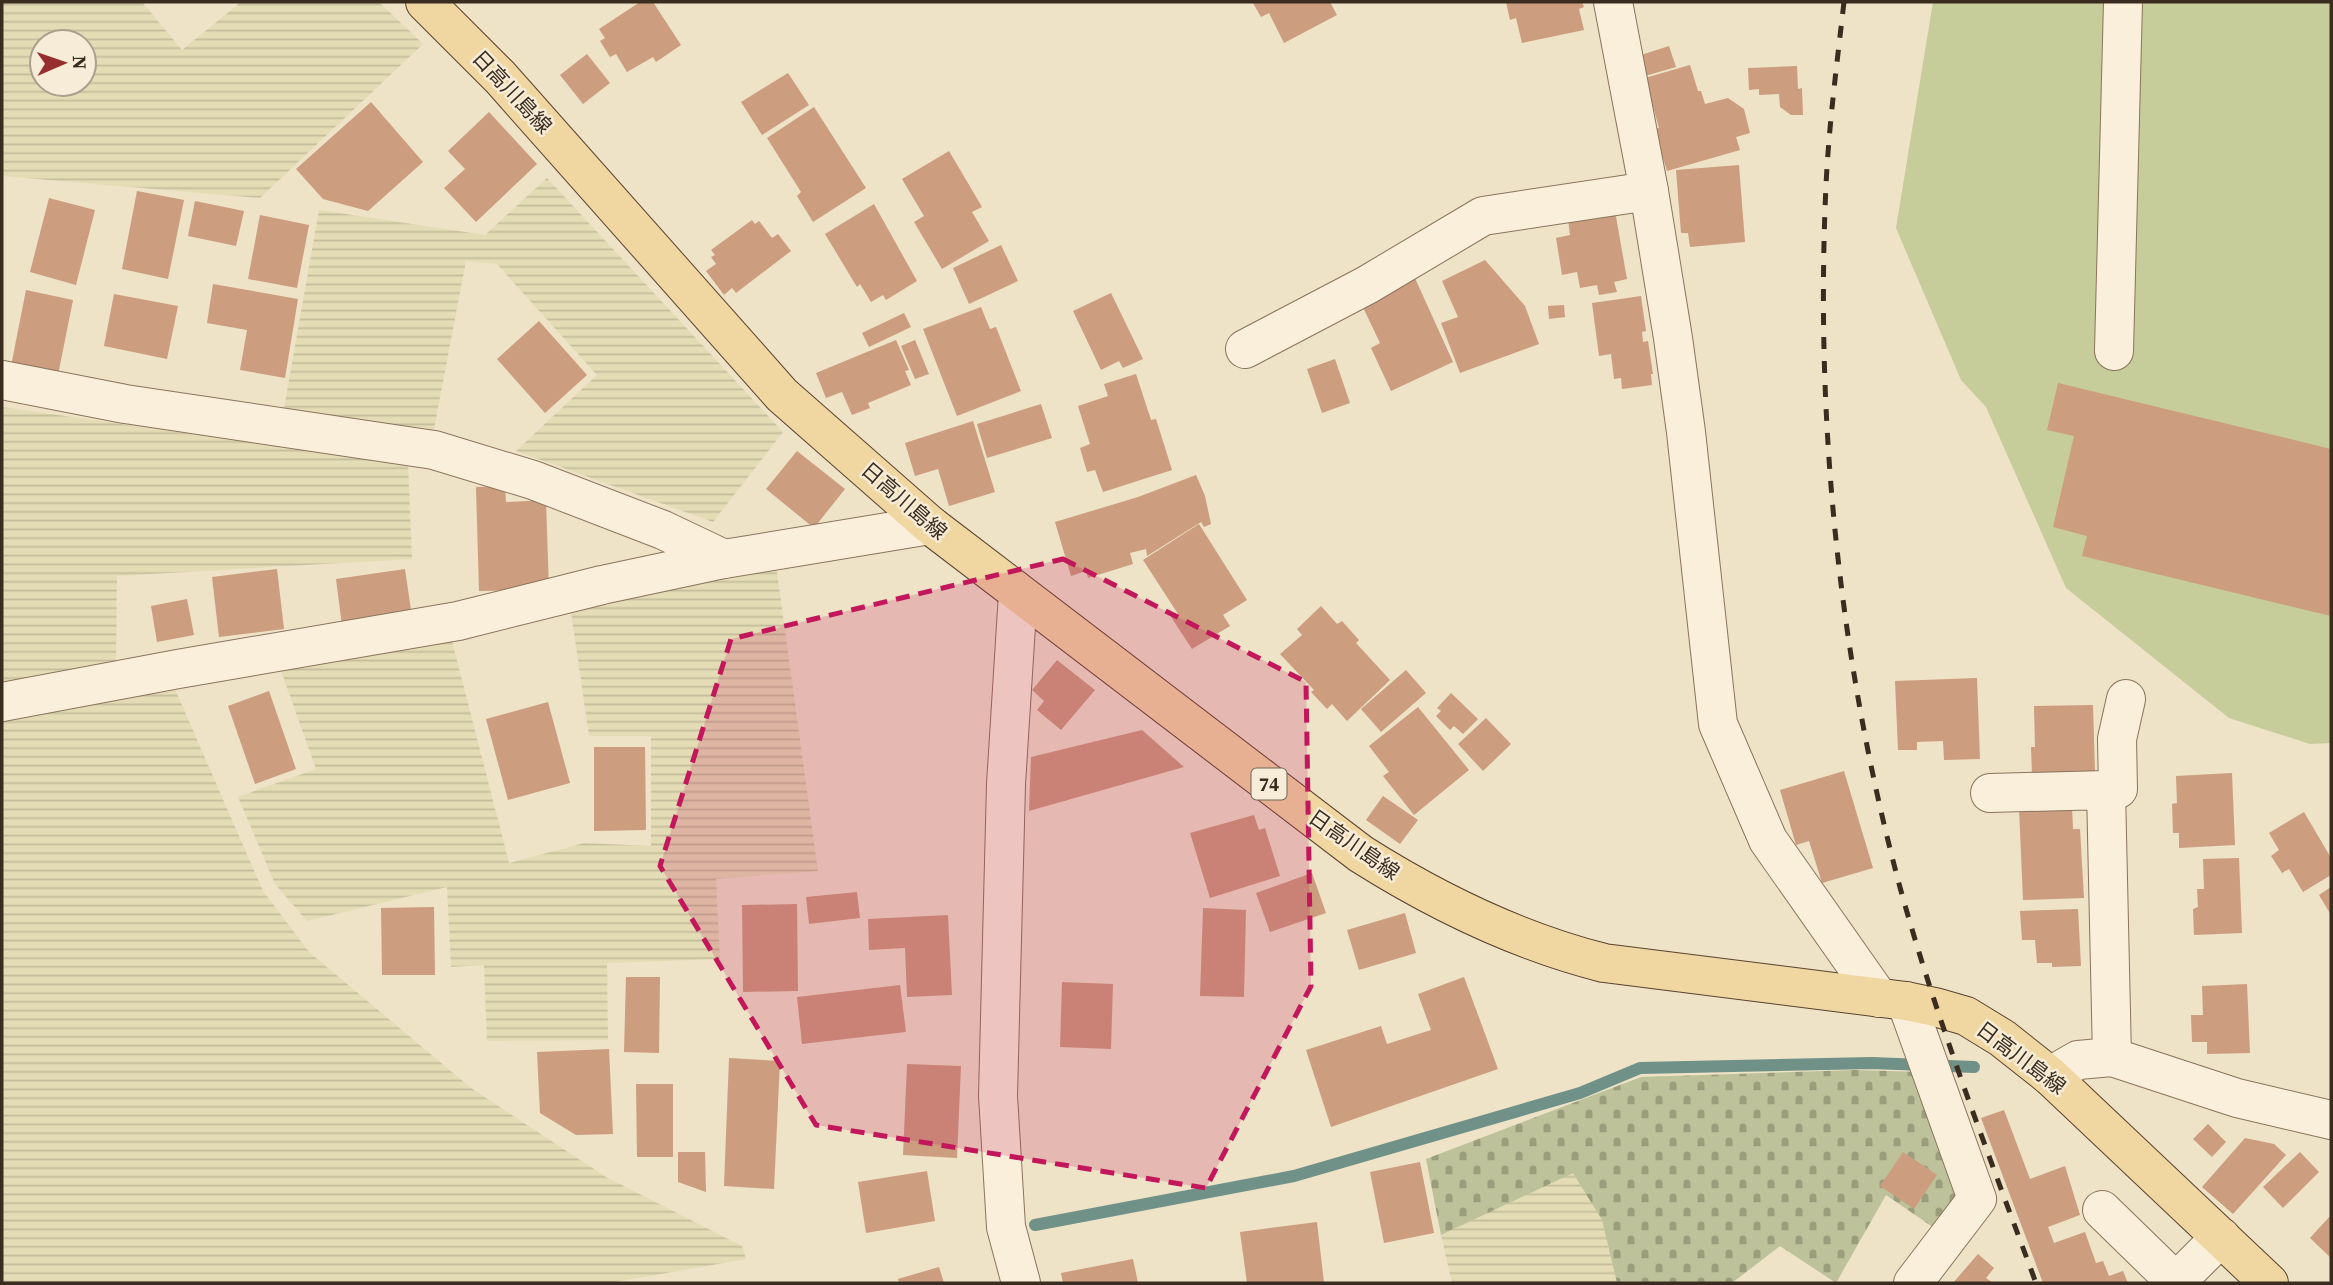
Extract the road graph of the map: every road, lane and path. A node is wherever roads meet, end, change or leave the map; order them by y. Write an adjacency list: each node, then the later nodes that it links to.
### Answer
1 (425, 2): 8 (main road, 日高川島線 / 74)
2 (1613, 2): 4 (street)
3 (2123, 2): 6 (street)
4 (1650, 191): 5 (street); 15 (street)
5 (1245, 349)
6 (2114, 351)
7 (2, 380): 9 (street)
8 (930, 525): 9 (street); 10 (main road, 日高川島線 / 74)
9 (724, 559): 12 (street)
10 (1018, 594): 15 (main road, 日高川島線 / 74); 21 (street)
11 (2126, 699): 13 (street)
12 (2, 702)
13 (2106, 790): 14 (street); 16 (street)
14 (1990, 793)
15 (1893, 999): 17 (main road, 日高川島線 / 74); 22 (street)
16 (2112, 1057): 17 (street); 18 (street)
17 (2050, 1076): 20 (main road, 日高川島線 / 74)
18 (2331, 1120)
19 (2102, 1210): 20 (street)
20 (2221, 1237): 23 (main road, 日高川島線 / 74)
21 (1021, 1283)
22 (1913, 1283)
23 (2269, 1283)

